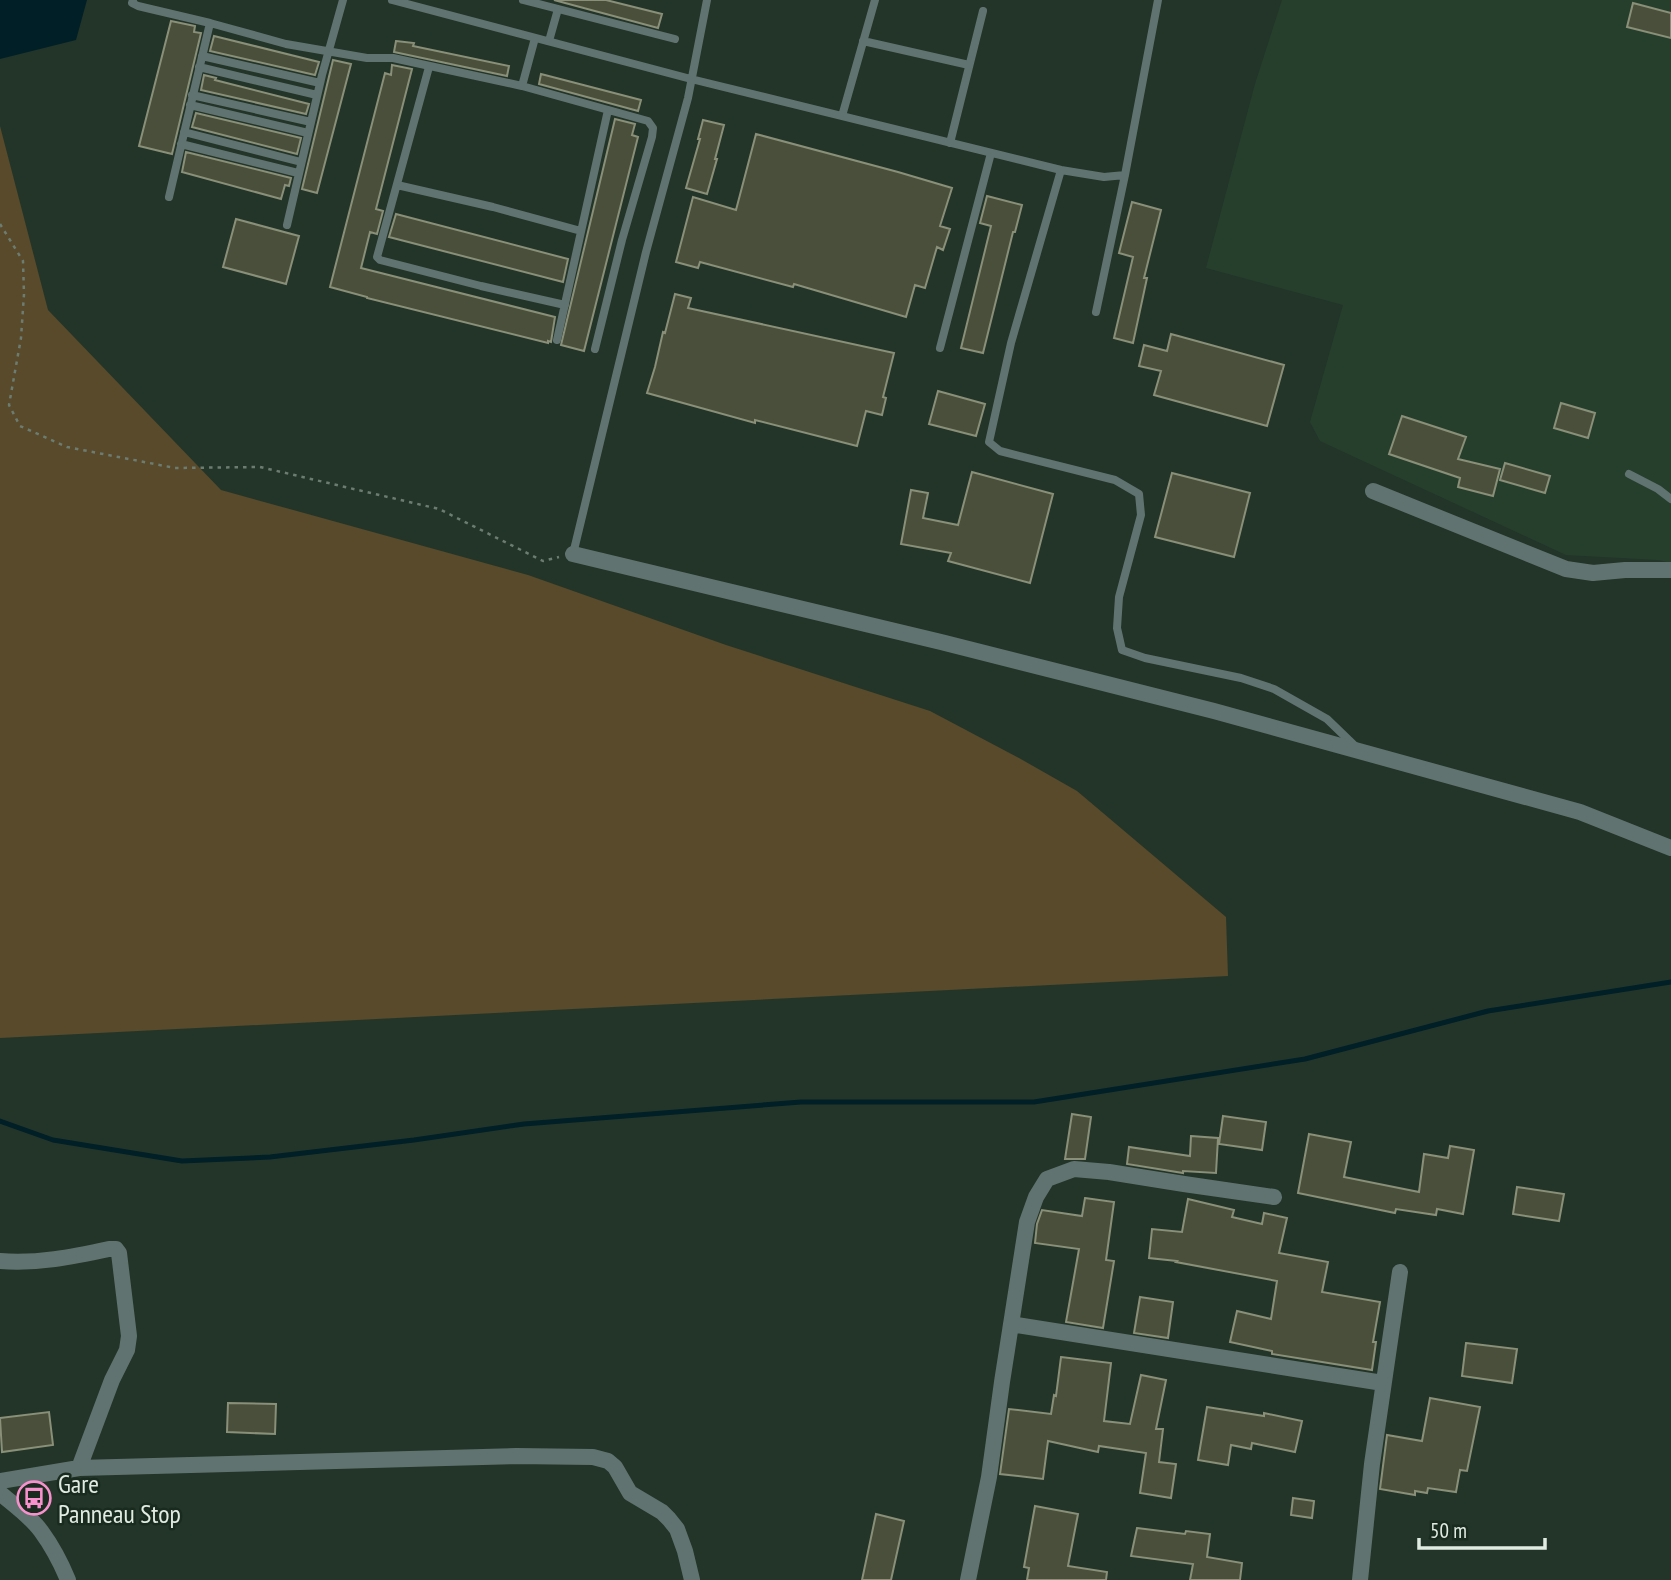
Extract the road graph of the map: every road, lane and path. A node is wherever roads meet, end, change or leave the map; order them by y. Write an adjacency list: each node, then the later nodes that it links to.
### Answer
1 (133, 0): 10 (lane)
2 (343, 0): 15 (lane)
3 (392, 0): 11 (lane)
4 (523, 0): 8 (lane)
5 (875, 0): 14 (lane)
6 (1158, 0): 37 (lane)
7 (704, 1): 20 (lane)
8 (558, 9): 12 (lane); 13 (lane)
9 (983, 11): 17 (lane)
10 (210, 23): 15 (lane); 16 (lane)
11 (534, 38): 13 (lane); 22 (lane)
12 (674, 39)
13 (549, 41): 20 (lane)
14 (863, 41): 17 (lane); 27 (lane)
15 (329, 52): 19 (lane); 21 (lane)
16 (202, 56): 18 (lane); 21 (lane)
17 (969, 65): 31 (lane)
18 (199, 66): 23 (lane); 24 (lane)
19 (429, 67): 22 (lane); 38 (lane)
20 (691, 79): 27 (lane); 51 (lane)
21 (320, 83): 24 (lane)
22 (522, 86): 26 (lane)
23 (192, 95): 25 (lane); 28 (lane)
24 (317, 95): 28 (lane)
25 (190, 106): 29 (lane); 30 (lane)
26 (608, 110): 42 (lane); 47 (lane)
27 (842, 116): 31 (lane)
28 (311, 122): 30 (lane)
29 (184, 132): 32 (lane); 34 (lane)
30 (308, 133): 34 (lane)
31 (950, 143): 33 (lane)
32 (181, 144): 36 (lane); 39 (lane)
33 (991, 153): 35 (lane); 46 (lane)
34 (301, 162): 36 (lane)
35 (1061, 170): 37 (lane); 53 (lane)
36 (298, 173): 41 (lane)
37 (1125, 175): 44 (lane)
38 (397, 185): 42 (lane); 43 (lane)
39 (169, 197)
40 (0, 224): 51 (path)
41 (287, 225)
42 (581, 231): 43 (lane)
43 (565, 305): 45 (lane)
44 (1096, 312)
45 (557, 340)
46 (940, 348)
47 (595, 349)
48 (1629, 474): 50 (lane)
49 (1373, 491): 52 (street)
50 (1671, 499)
51 (573, 554): 53 (street)
52 (1671, 570)
53 (1361, 751): 54 (street)
54 (1671, 848)
55 (1274, 1197): 58 (street)
56 (0, 1261): 60 (street)
57 (1400, 1272): 59 (street)
58 (1011, 1324): 59 (street); 65 (street)
59 (1383, 1382): 66 (street)
60 (79, 1468): 61 (street); 64 (street)
61 (0, 1481)
62 (0, 1493): 63 (street)
63 (68, 1580)
64 (692, 1580)
65 (968, 1580)
66 (1360, 1580)

